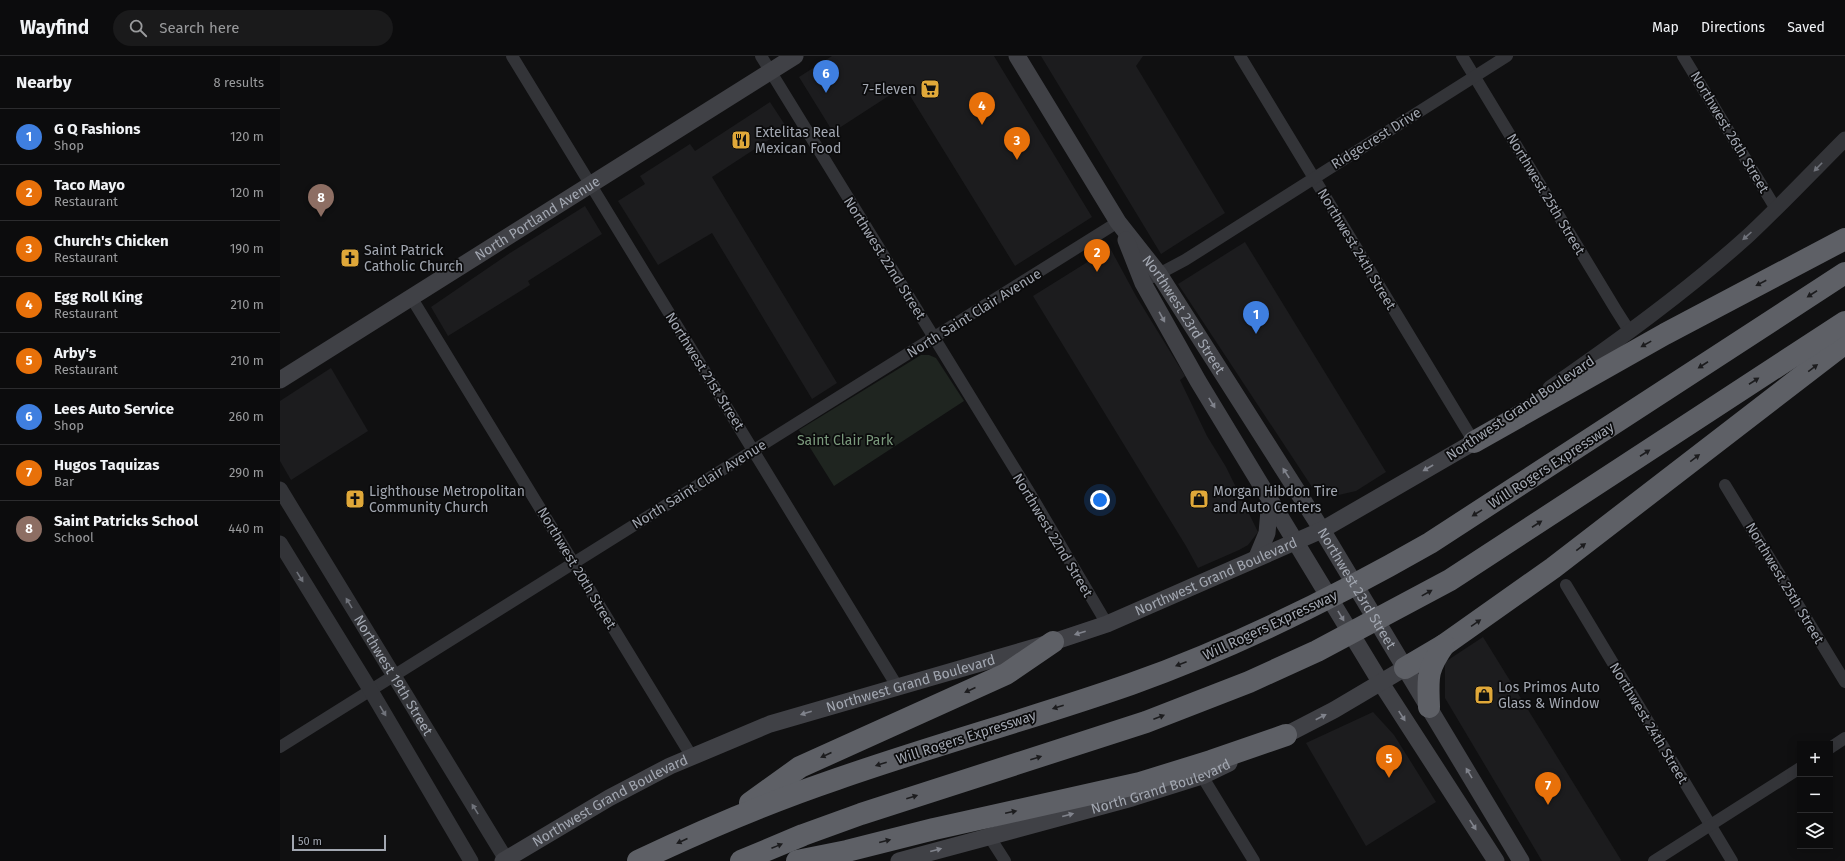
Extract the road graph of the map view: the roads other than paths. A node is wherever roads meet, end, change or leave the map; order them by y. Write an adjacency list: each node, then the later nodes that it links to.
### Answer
1 (512, 56): 13 (street, Northwest 21st Street)
2 (761, 56): 9 (street, Northwest 22nd Street)
3 (795, 56): 9 (main road, North Portland Avenue)
4 (1017, 56): 15 (main road, Northwest 23rd Street)
5 (1240, 56): 12 (street, Northwest 24th Street)
6 (1462, 56): 10 (street, Northwest 25th Street)
7 (1507, 56): 10 (street, Ridgecrest Drive)
8 (1683, 56): 14 (street, Northwest 26th Street)
9 (771, 71): 13 (main road, North Portland Avenue); 23 (street, Northwest 22nd Street)
10 (1474, 76): 12 (street, Ridgecrest Drive); 22 (street, Northwest 25th Street)
11 (1845, 139): 14 (street, Northwest Grand Boulevard, one-way to 14)
12 (1314, 177): 18 (street, Ridgecrest Drive); 26 (street, Northwest 24th Street)
13 (590, 184): 20 (main road, North Portland Avenue); 27 (street, Northwest 21st Street)
14 (1776, 209): 22 (street, Northwest Grand Boulevard, one-way to 22)
15 (1118, 222): 18 (main road, Northwest 23rd Street); 19 (main road, Northwest 23rd Street); 23 (street, North Saint Clair Avenue)
16 (1845, 239): 26 (highway, one-way to 26)
17 (1845, 273): 54 (highway, Will Rogers Expressway, one-way to 54)
18 (1159, 274): 19 (street, Ridgecrest Drive); 31 (main road, Northwest 23rd Street, one-way to 18)
19 (1143, 283): 30 (main road, Northwest 23rd Street, one-way to 30)
20 (411, 297): 25 (main road, North Portland Avenue); 35 (street, Northwest 20th Street)
21 (1845, 322): 60 (highway, one-way to 21)
22 (1630, 332): 26 (street, Northwest Grand Boulevard)
23 (934, 338): 27 (street, North Saint Clair Avenue); 37 (street, Northwest 22nd Street)
24 (1845, 343): 39 (highway, one-way to 24)
25 (280, 380)
26 (1474, 442): 31 (main road, Northwest Grand Boulevard, one-way to 31)
27 (754, 450): 35 (street, North Saint Clair Avenue); 44 (street, Northwest 21st Street)
28 (1725, 485): 43 (street, Northwest 25th Street)
29 (280, 489): 41 (street, Northwest 19th Street, one-way to 29)
30 (1270, 499): 32 (main road, Northwest 23rd Street); 34 (main road)
31 (1322, 530): 32 (main road, Northwest Grand Boulevard); 40 (main road, Northwest 23rd Street)
32 (1296, 542): 34 (main road, Northwest Grand Boulevard); 42 (main road, Northwest 23rd Street, one-way to 42)
33 (280, 543): 45 (street, Northwest 19th Street, one-way to 45)
34 (1257, 557): 37 (main road, Northwest Grand Boulevard)
35 (574, 562): 41 (street, North Saint Clair Avenue); 51 (street, Northwest 20th Street)
36 (1566, 585): 55 (street, Northwest 24th Street)
37 (1107, 624): 38 (main road, Northwest Grand Boulevard, one-way to 38)
38 (1053, 642): 44 (main road, Northwest Grand Boulevard); 54 (highway, one-way to 54)
39 (1444, 645): 40 (highway); 46 (highway)
40 (1401, 662): 42 (main road, North Grand Boulevard); 46 (main road, Northwest 23rd Street)
41 (394, 676): 45 (street, North Saint Clair Avenue); 57 (street, Northwest 19th Street, one-way to 41)
42 (1377, 676): 47 (main road, North Grand Boulevard, one-way to 42); 65 (main road, Northwest 23rd Street, one-way to 65)
43 (1845, 682)
44 (897, 686): 51 (main road, Northwest Grand Boulevard, one-way to 51)
45 (370, 691): 50 (street, North Saint Clair Avenue); 58 (street, Northwest 19th Street, one-way to 58)
46 (1429, 707): 66 (main road, Northwest 23rd Street, one-way to 46)
47 (1286, 735): 53 (main road, North Grand Boulevard); 61 (highway, one-way to 47)
48 (1845, 738): 49 (street)
49 (1833, 746)
50 (280, 748)
51 (692, 757): 57 (main road, Northwest Grand Boulevard)
52 (1797, 770): 55 (street)
53 (1202, 776): 56 (main road, North Grand Boulevard, one-way to 53); 64 (street)
54 (718, 826): 59 (highway, Will Rogers Expressway, one-way to 59)
55 (1710, 826): 67 (street); 68 (street, Northwest 24th Street)
56 (989, 836): 62 (main road, North Grand Boulevard, one-way to 56); 63 (street)
57 (505, 860)
58 (471, 861)
59 (638, 861)
60 (741, 861)
61 (797, 861)
62 (899, 861)
63 (1005, 861)
64 (1254, 861)
65 (1496, 861)
66 (1521, 861)
67 (1654, 861)
68 (1732, 861)

